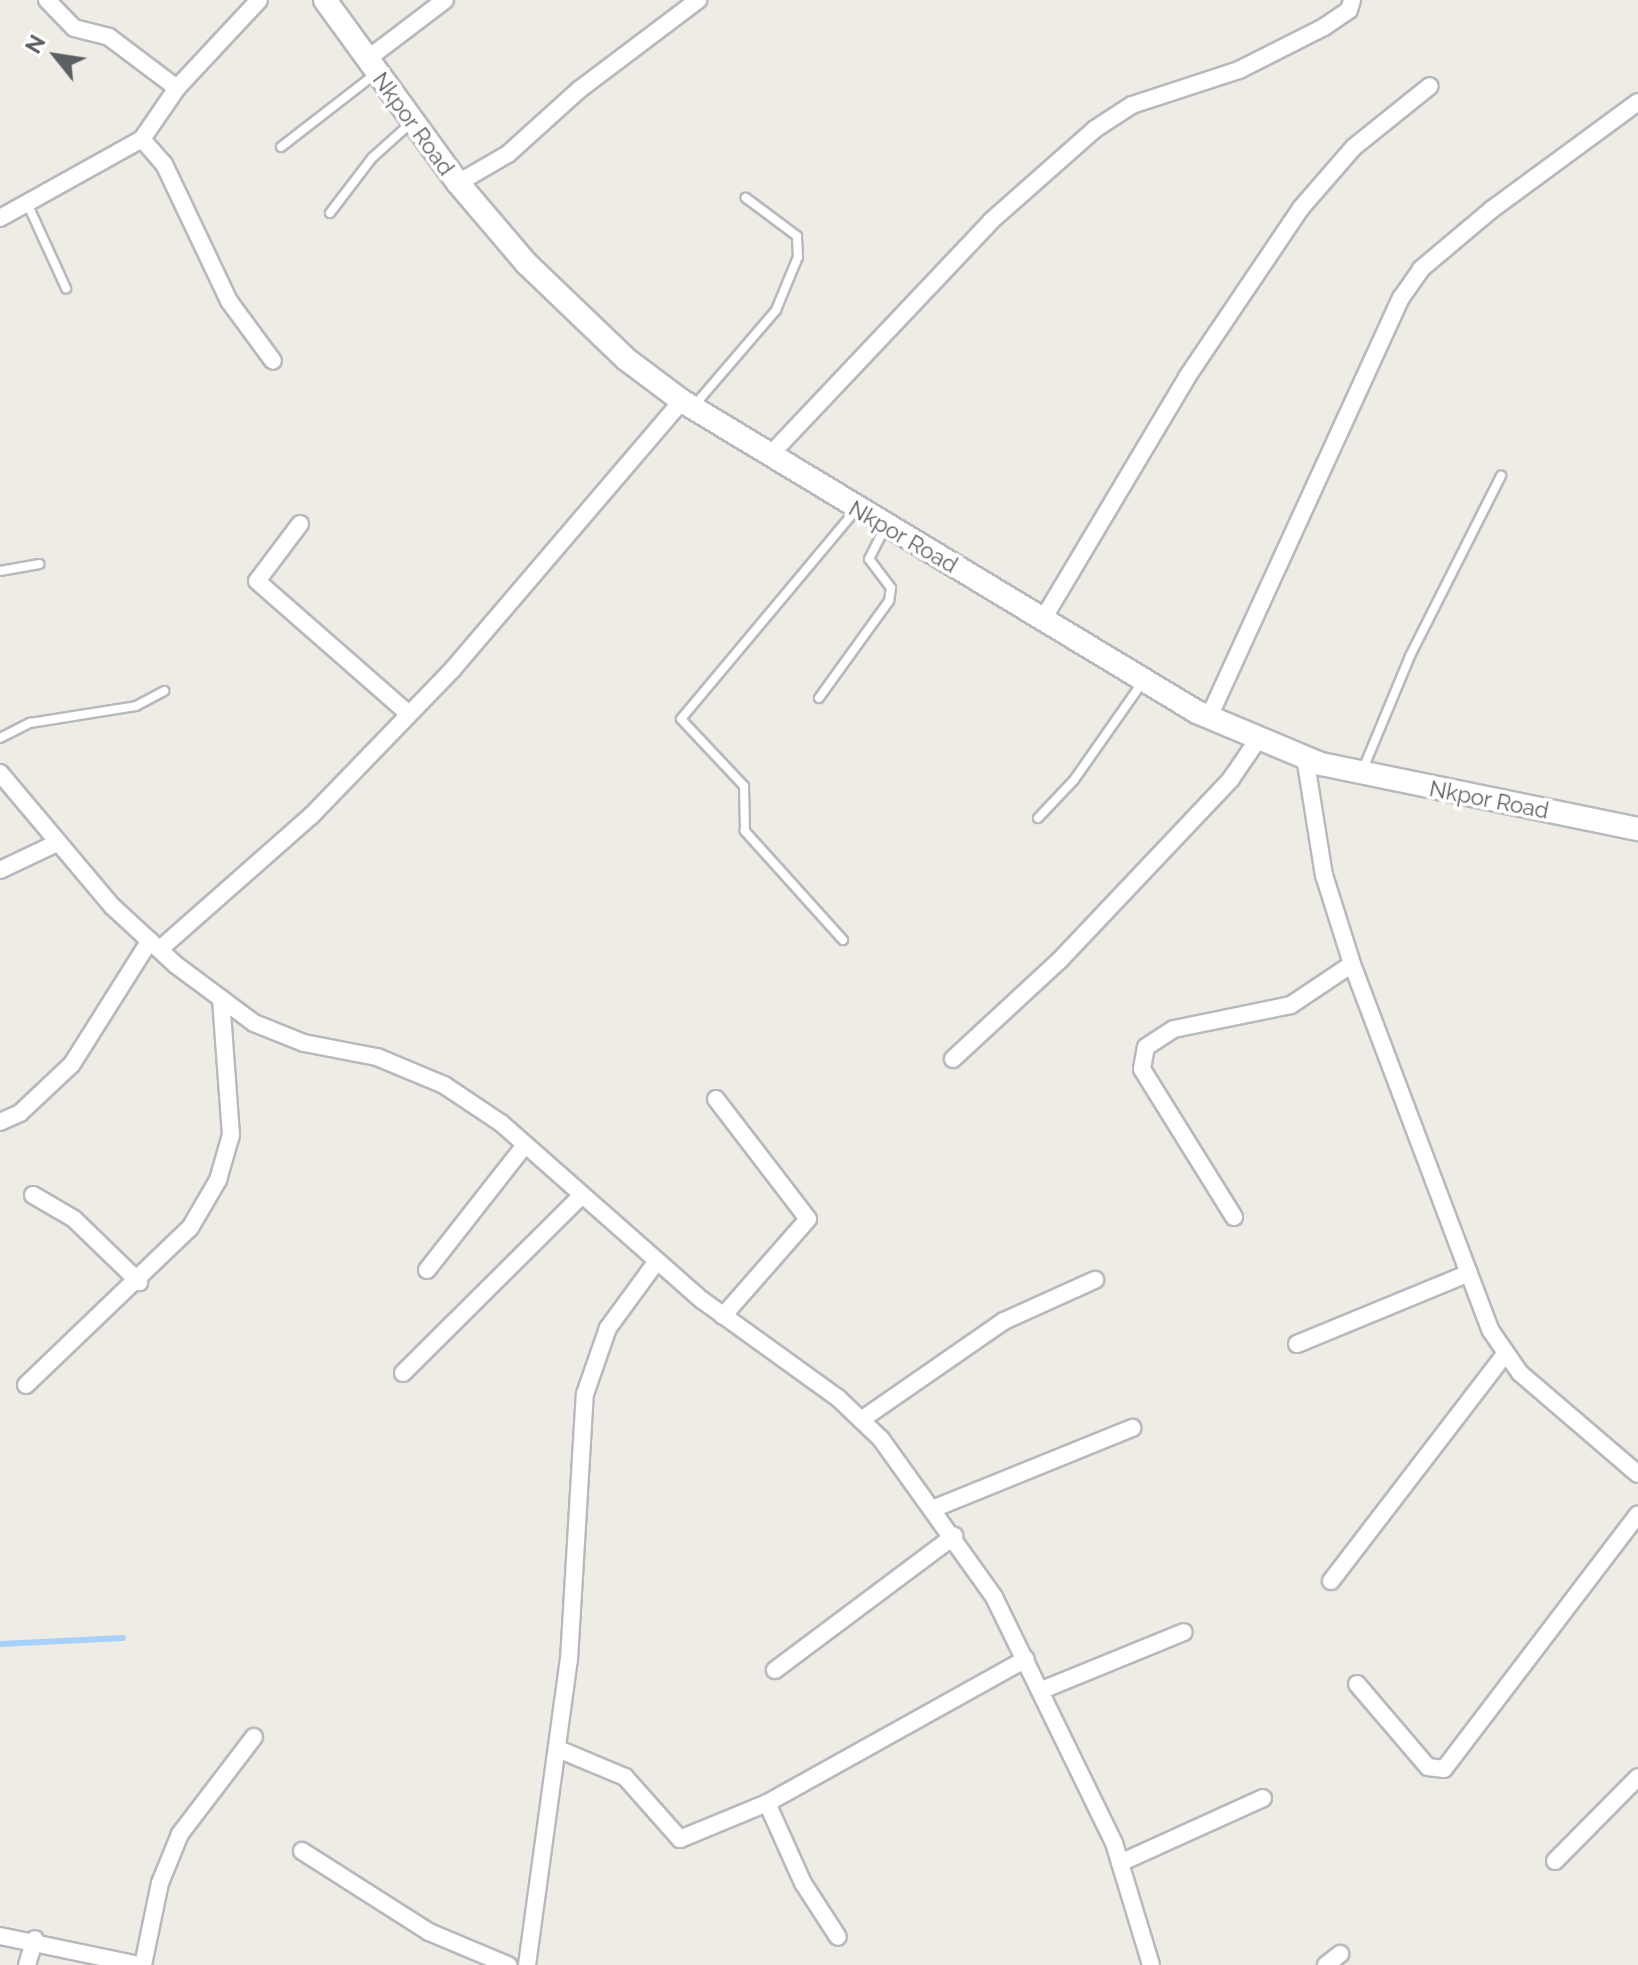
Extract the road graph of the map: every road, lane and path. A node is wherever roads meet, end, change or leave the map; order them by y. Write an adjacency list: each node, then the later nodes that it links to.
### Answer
1 (47, 0): 9 (street)
2 (259, 0): 9 (street)
3 (325, 0): 7 (street, Nkpor Road)
4 (445, 0): 7 (street)
5 (698, 0): 14 (street)
6 (1352, 0): 22 (street)
7 (371, 66): 11 (street, Nkpor Road); 13 (lane)
8 (1430, 86): 29 (street)
9 (177, 88): 12 (street)
10 (1638, 102): 34 (street)
11 (412, 122): 14 (street, Nkpor Road); 17 (lane)
12 (142, 139): 16 (street); 20 (street)
13 (281, 147)
14 (458, 183): 21 (street, Nkpor Road)
15 (746, 198): 21 (lane)
16 (26, 202): 18 (street); 19 (lane)
17 (330, 213)
18 (0, 218)
19 (66, 288)
20 (273, 361)
21 (687, 404): 22 (street, Nkpor Road); 33 (street)
22 (771, 454): 24 (street, Nkpor Road)
23 (1501, 476): 39 (lane)
24 (856, 510): 26 (street, Nkpor Road); 44 (lane)
25 (300, 524): 33 (street)
26 (885, 527): 29 (street, Nkpor Road); 32 (lane)
27 (39, 564): 28 (lane)
28 (0, 571)
29 (1043, 619): 30 (street, Nkpor Road)
30 (1143, 681): 34 (street, Nkpor Road); 40 (lane)
31 (164, 691): 35 (lane)
32 (819, 698)
33 (408, 713): 45 (street)
34 (1209, 717): 36 (street, Nkpor Road)
35 (0, 738)
36 (1259, 738): 37 (street, Nkpor Road); 48 (street)
37 (1305, 757): 39 (street, Nkpor Road); 46 (street)
38 (0, 773): 42 (street)
39 (1361, 773): 41 (street, Nkpor Road)
40 (1038, 818)
41 (1638, 829)
42 (57, 843): 43 (street); 45 (street)
43 (0, 870)
44 (843, 940)
45 (155, 945): 47 (street); 50 (street)
46 (1352, 964): 54 (street); 57 (street)
47 (221, 998): 51 (street); 59 (street)
48 (953, 1059)
49 (716, 1099): 60 (street)
50 (0, 1122)
51 (525, 1145): 53 (street); 56 (street)
52 (33, 1195): 59 (street)
53 (582, 1195): 55 (street); 63 (street)
54 (1234, 1217)
55 (657, 1261): 60 (street); 78 (street)
56 (427, 1270)
57 (1469, 1273): 61 (street); 62 (street)
58 (1095, 1280): 65 (street)
59 (139, 1282): 64 (street)
60 (723, 1316): 65 (street)
61 (1297, 1344)
62 (1506, 1353): 67 (street); 71 (street)
63 (403, 1373)
64 (26, 1385)
65 (861, 1420): 68 (street)
66 (1132, 1428): 68 (street)
67 (1638, 1474)
68 (935, 1508): 70 (street)
69 (1638, 1514): 75 (street)
70 (954, 1536): 73 (street); 74 (street)
71 (1331, 1581)
72 (1184, 1632): 76 (street)
73 (1026, 1659): 76 (street); 81 (street)
74 (775, 1670)
75 (1357, 1684)
76 (1042, 1690): 84 (street)
77 (254, 1737): 89 (street)
78 (558, 1749): 81 (street); 91 (street)
79 (1638, 1777): 83 (street)
80 (1263, 1798): 84 (street)
81 (767, 1803): 86 (street)
82 (302, 1851): 90 (street)
83 (1555, 1861)
84 (1120, 1863): 92 (street)
85 (0, 1936): 87 (street)
86 (838, 1937)
87 (35, 1939): 88 (street); 89 (street)
88 (27, 1965)
89 (141, 1965)
90 (508, 1965)
91 (527, 1965)
92 (1151, 1965)

